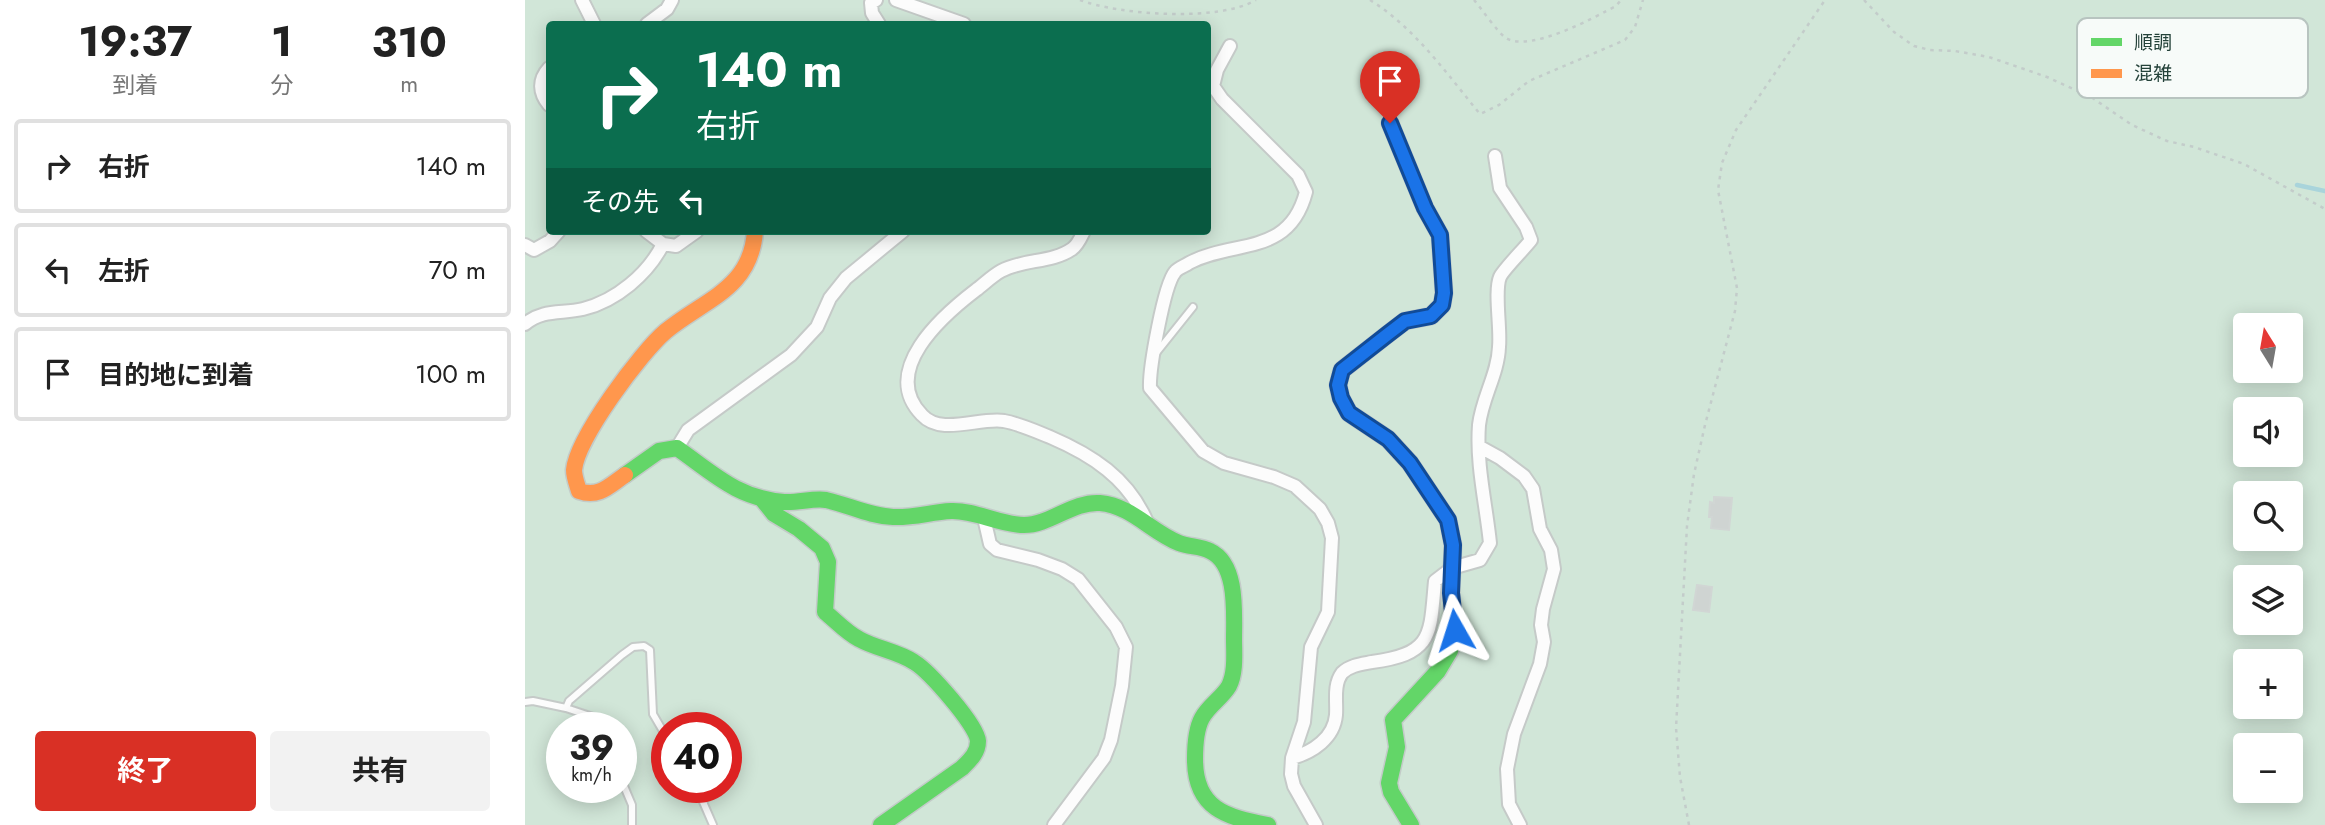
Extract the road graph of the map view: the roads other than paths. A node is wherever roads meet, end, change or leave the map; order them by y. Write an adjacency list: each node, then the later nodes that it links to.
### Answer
1 (582, 0): 5 (street)
2 (672, 0): 6 (street)
3 (876, 0): 7 (street)
4 (897, 0): 8 (street)
5 (592, 21)
6 (651, 21)
7 (877, 21)
8 (956, 21)
9 (1230, 46): 24 (street)
10 (546, 73): 11 (street)
11 (546, 100)
12 (1390, 123): 30 (street)
13 (1495, 156): 25 (street)
14 (555, 235): 21 (street)
15 (651, 235): 20 (street)
16 (691, 235): 20 (street)
17 (755, 235): 26 (street)
18 (898, 235): 26 (street)
19 (1082, 235): 29 (street)
20 (663, 244): 23 (street)
21 (525, 245)
22 (1193, 307): 24 (lane)
23 (525, 324)
24 (1155, 354): 35 (street)
25 (1480, 447): 30 (street); 45 (street)
26 (677, 448): 27 (street)
27 (762, 499): 28 (street); 40 (street)
28 (984, 518): 29 (street); 41 (street)
29 (1147, 522): 42 (street)
30 (1452, 568): 35 (street); 44 (street)
31 (525, 702): 32 (lane)
32 (566, 708): 33 (lane); 34 (lane)
33 (578, 712)
34 (653, 712)
35 (1292, 758): 43 (street)
36 (631, 803): 38 (lane)
37 (703, 803): 39 (lane)
38 (632, 825)
39 (713, 825)
40 (881, 825)
41 (1054, 825)
42 (1268, 825)
43 (1316, 825)
44 (1411, 825)
45 (1520, 825)

